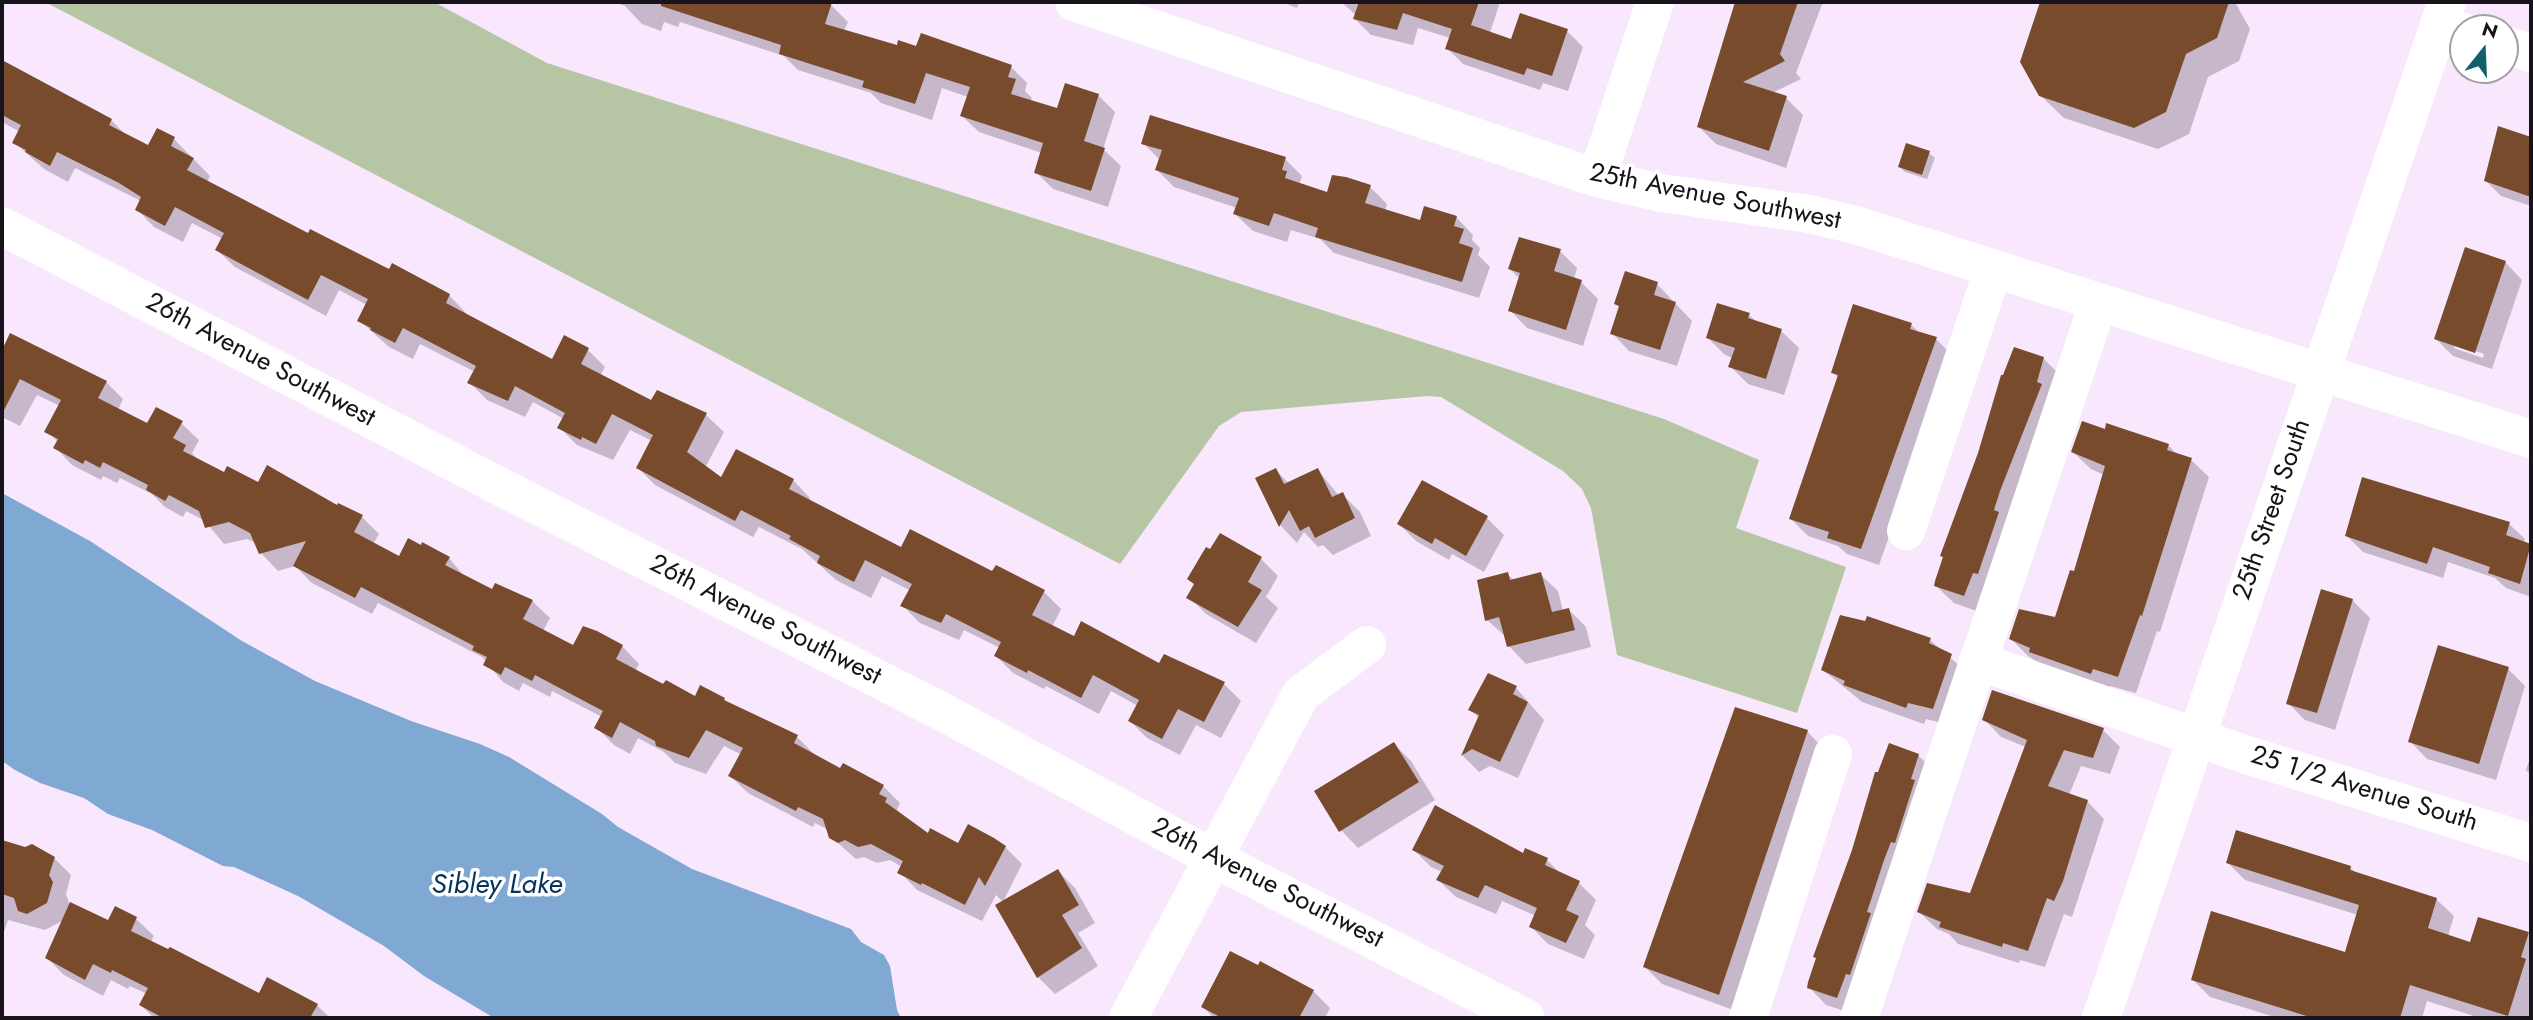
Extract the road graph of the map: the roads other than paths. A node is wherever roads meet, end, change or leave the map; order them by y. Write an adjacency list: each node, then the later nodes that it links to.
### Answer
1 (1074, 2): 4 (street, 25th Avenue Southwest)
2 (1655, 2): 4 (street)
3 (2449, 23): 8 (street, 25th Street South)
4 (1597, 178): 6 (street, 25th Avenue Southwest)
5 (2, 226): 16 (street, 26th Avenue Southwest)
6 (1993, 270): 7 (street, 25th Avenue Southwest); 10 (street)
7 (2098, 304): 8 (street, 25th Avenue Southwest); 12 (street)
8 (2319, 373): 9 (street, 25th Avenue Southwest); 13 (street, 25th Street South)
9 (2531, 439)
10 (1906, 531)
11 (1367, 645): 16 (street)
12 (1978, 661): 13 (street, 25 1/2 Avenue South); 20 (street)
13 (2197, 736): 15 (street, 25 1/2 Avenue South); 21 (street, 25th Street South)
14 (1833, 754): 19 (street)
15 (2531, 843)
16 (1215, 859): 17 (street); 18 (street, 26th Avenue Southwest)
17 (1128, 1018)
18 (1526, 1018)
19 (1748, 1018)
20 (1859, 1018)
21 (2101, 1018)

